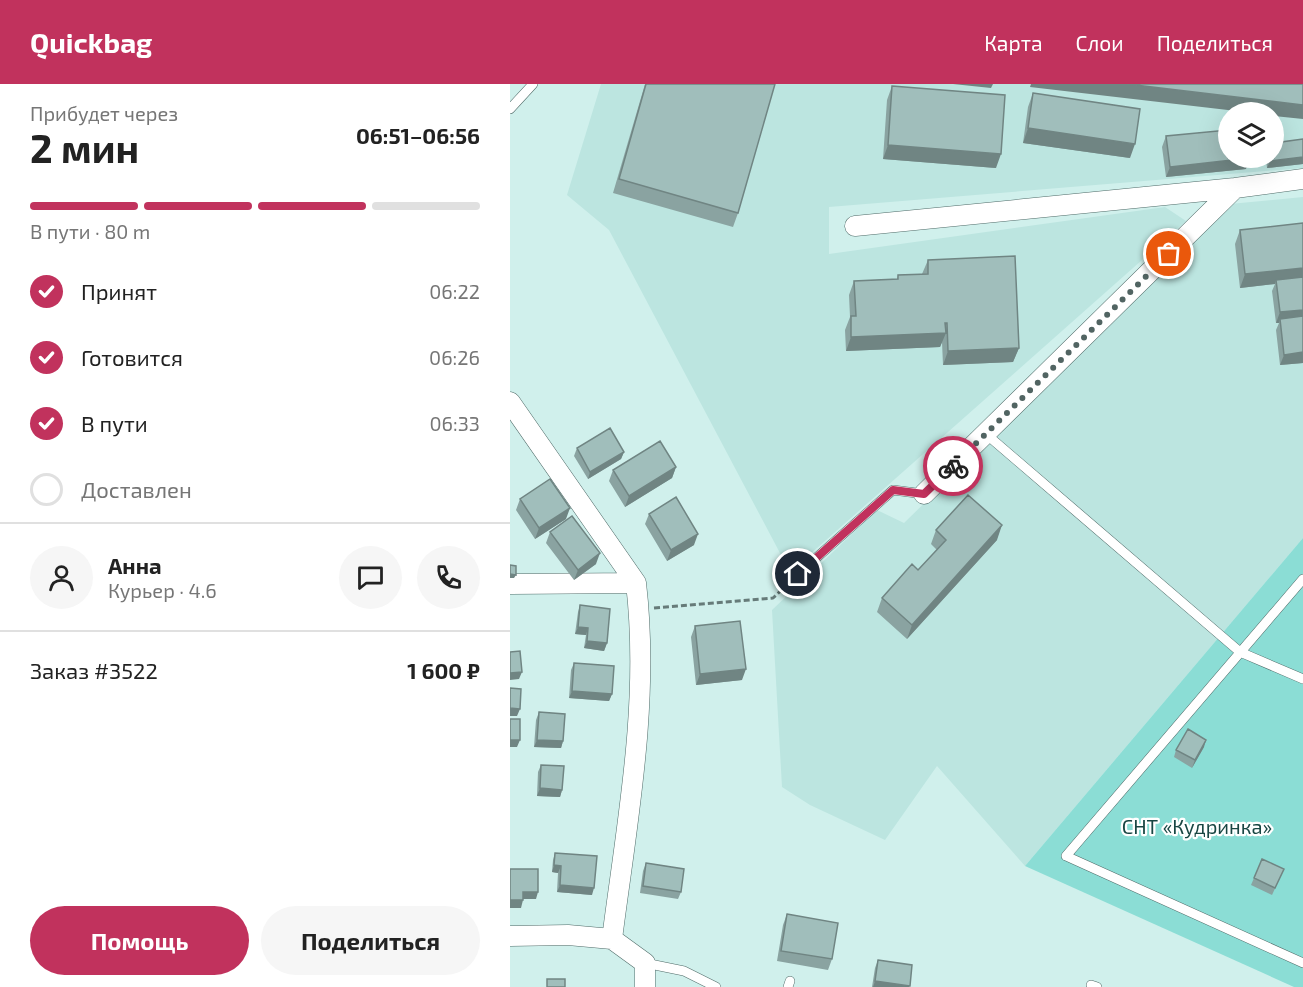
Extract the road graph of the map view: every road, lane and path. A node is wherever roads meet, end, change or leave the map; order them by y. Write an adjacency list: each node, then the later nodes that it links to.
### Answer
1 (533, 84): 2 (lane)
2 (510, 109)
3 (1303, 179): 4 (street)
4 (1235, 188): 5 (street); 7 (street)
5 (855, 226)
6 (510, 402): 11 (street)
7 (986, 434): 8 (street); 14 (lane)
8 (924, 494): 9 (lane)
9 (798, 574): 13 (path)
10 (1303, 579): 14 (lane)
11 (636, 583): 12 (street); 13 (street)
12 (510, 584)
13 (639, 609): 17 (street)
14 (1240, 652): 15 (lane); 19 (lane)
15 (1303, 679)
16 (510, 936): 17 (street)
17 (612, 939): 18 (street)
18 (645, 963): 20 (street); 21 (lane)
19 (1303, 963)
20 (645, 987)
21 (716, 987)

